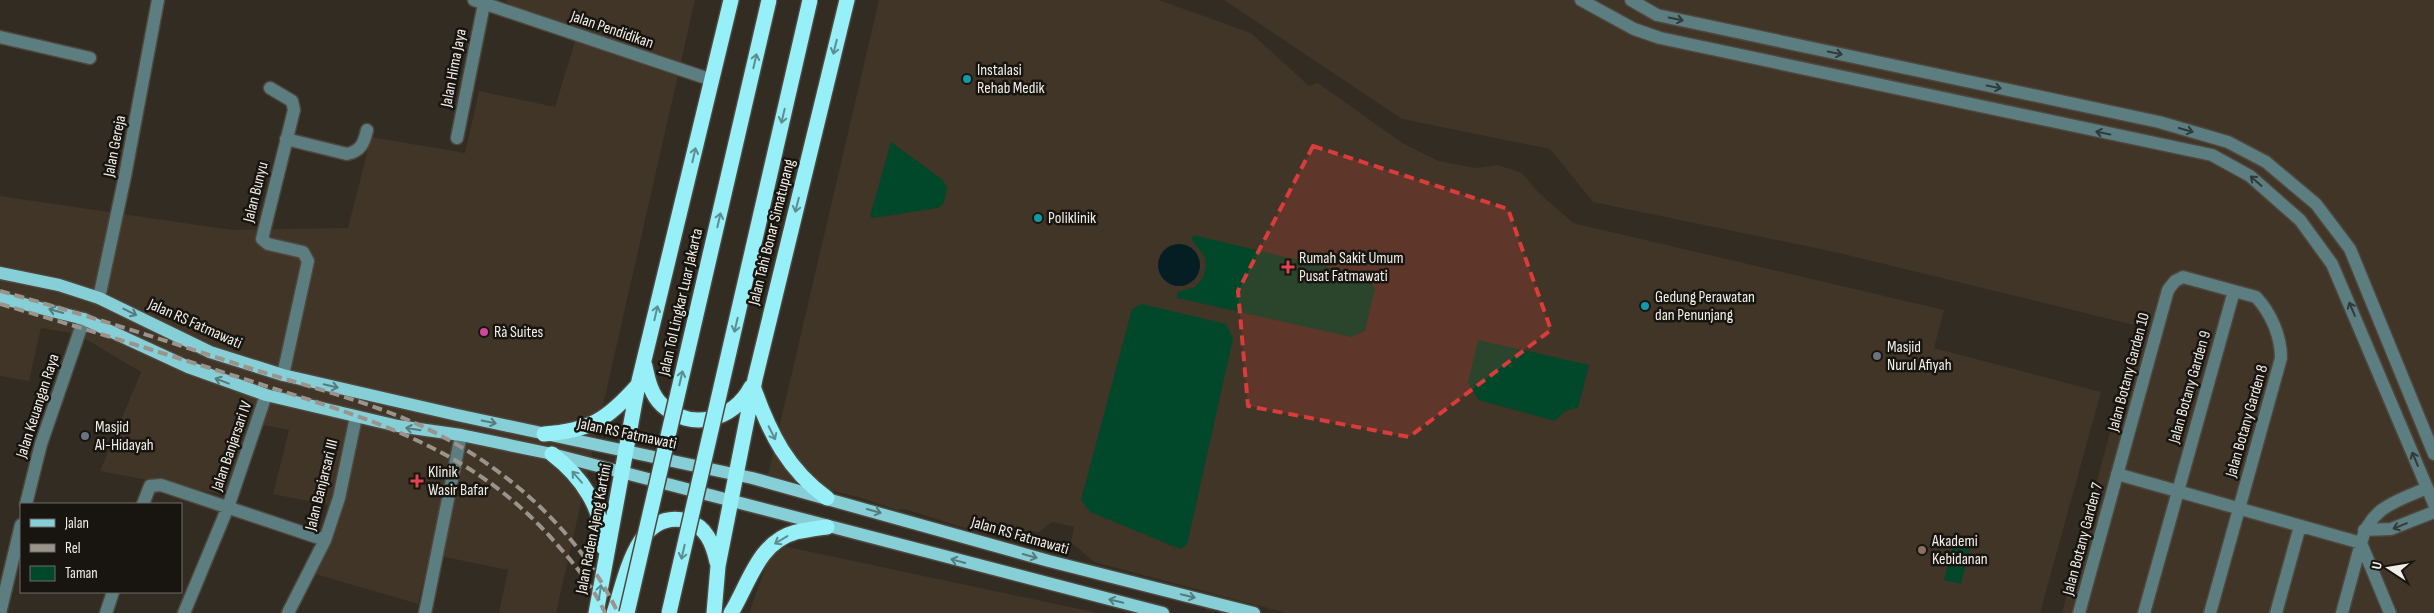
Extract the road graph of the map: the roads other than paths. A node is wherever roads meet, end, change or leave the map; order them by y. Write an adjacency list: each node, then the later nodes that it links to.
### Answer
1 (158, 0): 21 (street, Jalan Gereja)
2 (731, 0): 11 (highway)
3 (769, 0): 66 (highway, Jalan Tol Lingkar Luar Jakarta, one-way to 3, bridge)
4 (810, 0): 67 (highway, one-way to 67, bridge)
5 (847, 0): 25 (highway, Jalan Tahi Bonar Simatupang, one-way to 25)
6 (1581, 0): 17 (street, one-way to 6)
7 (1631, 0): 13 (street, one-way to 13)
8 (479, 2): 11 (street, Jalan Pendidikan); 15 (street, Jalan Hima Jaya)
9 (0, 37): 10 (street)
10 (90, 58)
11 (712, 80): 23 (highway, one-way to 11)
12 (270, 88): 16 (street, Jalan Bunyu)
13 (2159, 122): 17 (street); 33 (street, one-way to 33)
14 (367, 130): 16 (street)
15 (457, 138)
16 (286, 140): 24 (street, Jalan Bunyu)
17 (2155, 143): 37 (street, one-way to 17)
18 (0, 273): 21 (main road, Jalan RS Fatmawati)
19 (2234, 291): 36 (street, Jalan Botany Garden 10); 38 (street, Jalan Botany Garden 9); 45 (street, Jalan Botany Garden 8)
20 (0, 298): 22 (main road, one-way to 20)
21 (99, 298): 24 (main road, Jalan RS Fatmawati, one-way to 24)
22 (84, 319): 27 (main road, one-way to 22); 41 (street, Jalan Keuangan Raya)
23 (644, 360): 25 (highway); 26 (highway)
24 (284, 375): 29 (main road, Jalan RS Fatmawati, one-way to 29)
25 (754, 383): 35 (highway, Jalan Tahi Bonar Simatupang); 40 (highway, one-way to 40)
26 (638, 385): 29 (highway); 31 (highway)
27 (266, 395): 28 (main road); 44 (street, Jalan Banjarsari IV)
28 (356, 416): 30 (main road, one-way to 28); 51 (street, Jalan Banjarsari III)
29 (544, 434): 31 (main road, Jalan RS Fatmawati)
30 (461, 435): 32 (main road); 63 (street)
31 (626, 452): 34 (highway, Jalan Raden Ajeng Kartini); 35 (main road, Jalan RS Fatmawati)
32 (552, 454): 34 (main road); 54 (highway, one-way to 32)
33 (2434, 454)
34 (622, 471): 39 (main road); 54 (highway, Jalan Raden Ajeng Kartini)
35 (736, 474): 39 (highway); 40 (main road, Jalan RS Fatmawati)
36 (2117, 474): 38 (street); 73 (street, Jalan Botany Garden 7)
37 (2428, 488): 43 (street); 50 (street)
38 (2178, 491): 45 (street); 74 (street, Jalan Botany Garden 9)
39 (730, 498): 48 (main road); 53 (highway)
40 (828, 498): 58 (main road, Jalan RS Fatmawati, one-way to 58)
41 (26, 503)
42 (143, 503): 44 (street)
43 (2434, 504)
44 (228, 506): 51 (street, Jalan Banjarsari IV); 61 (street, Jalan Banjarsari IV)
45 (2239, 508): 47 (street); 75 (street, Jalan Botany Garden 8)
46 (2434, 512): 50 (street, one-way to 50)
47 (2300, 526): 52 (street); 76 (street)
48 (827, 527): 70 (highway, one-way to 70); 71 (main road, one-way to 48)
49 (20, 528): 55 (street)
50 (2364, 530): 52 (street)
51 (325, 540): 62 (street, Jalan Banjarsari III)
52 (2361, 543): 77 (street); 78 (street)
53 (718, 566): 57 (highway); 65 (highway)
54 (603, 572): 64 (highway, Jalan Raden Ajeng Kartini, one-way to 54)
55 (4, 574): 59 (street)
56 (113, 593): 60 (street)
57 (717, 593): 68 (highway); 69 (highway)
58 (1213, 608): 72 (main road, Jalan RS Fatmawati)
59 (0, 613)
60 (106, 613)
61 (184, 613)
62 (288, 613)
63 (425, 613)
64 (596, 613)
65 (614, 613)
66 (628, 613)
67 (669, 613)
68 (704, 613)
69 (714, 613)
70 (731, 613)
71 (1163, 613)
72 (1254, 613)
73 (2079, 613)
74 (2144, 613)
75 (2210, 613)
76 (2276, 613)
77 (2342, 613)
78 (2390, 613)

